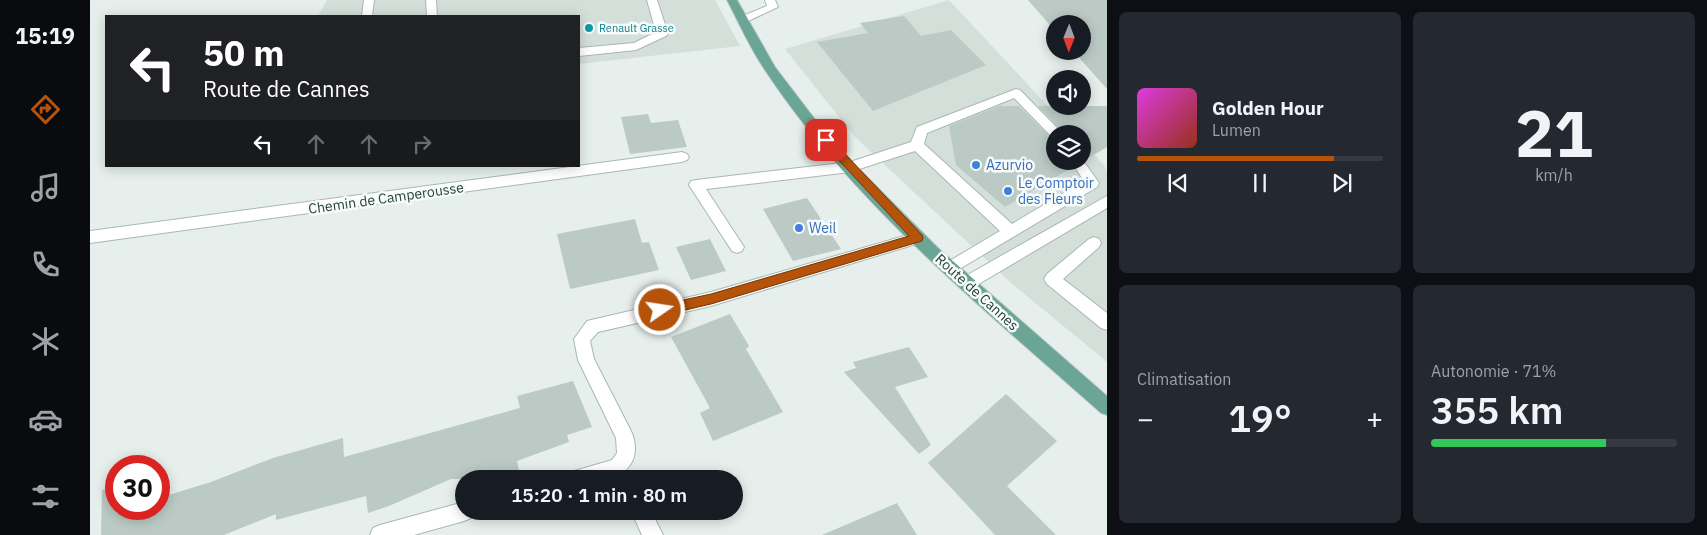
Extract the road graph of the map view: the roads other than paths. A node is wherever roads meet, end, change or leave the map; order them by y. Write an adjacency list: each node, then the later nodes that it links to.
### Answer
1 (369, 0): 6 (street)
2 (432, 0): 7 (street)
3 (652, 0): 9 (street)
4 (732, 0): 8 (main road, Route de Cannes)
5 (770, 0): 8 (street)
6 (367, 15)
7 (432, 15)
8 (742, 20): 13 (main road, Route de Cannes)
9 (580, 52)
10 (1048, 125): 11 (street)
11 (917, 145): 13 (street); 16 (street)
12 (682, 157): 17 (street, Chemin de Camperousse)
13 (850, 167): 18 (main road, Route de Cannes); 20 (street)
14 (1083, 170): 16 (street)
15 (1107, 201): 22 (street)
16 (1011, 232): 21 (street)
17 (90, 237)
18 (918, 238): 21 (main road, Route de Cannes); 25 (street)
19 (1094, 243): 23 (street)
20 (737, 247)
21 (951, 268): 22 (main road, Route de Cannes)
22 (967, 283): 24 (main road, Route de Cannes)
23 (1107, 323)
24 (1107, 407)
25 (622, 470)
26 (455, 514): 28 (street)
27 (645, 520): 29 (street)
28 (380, 535)
29 (653, 535)

